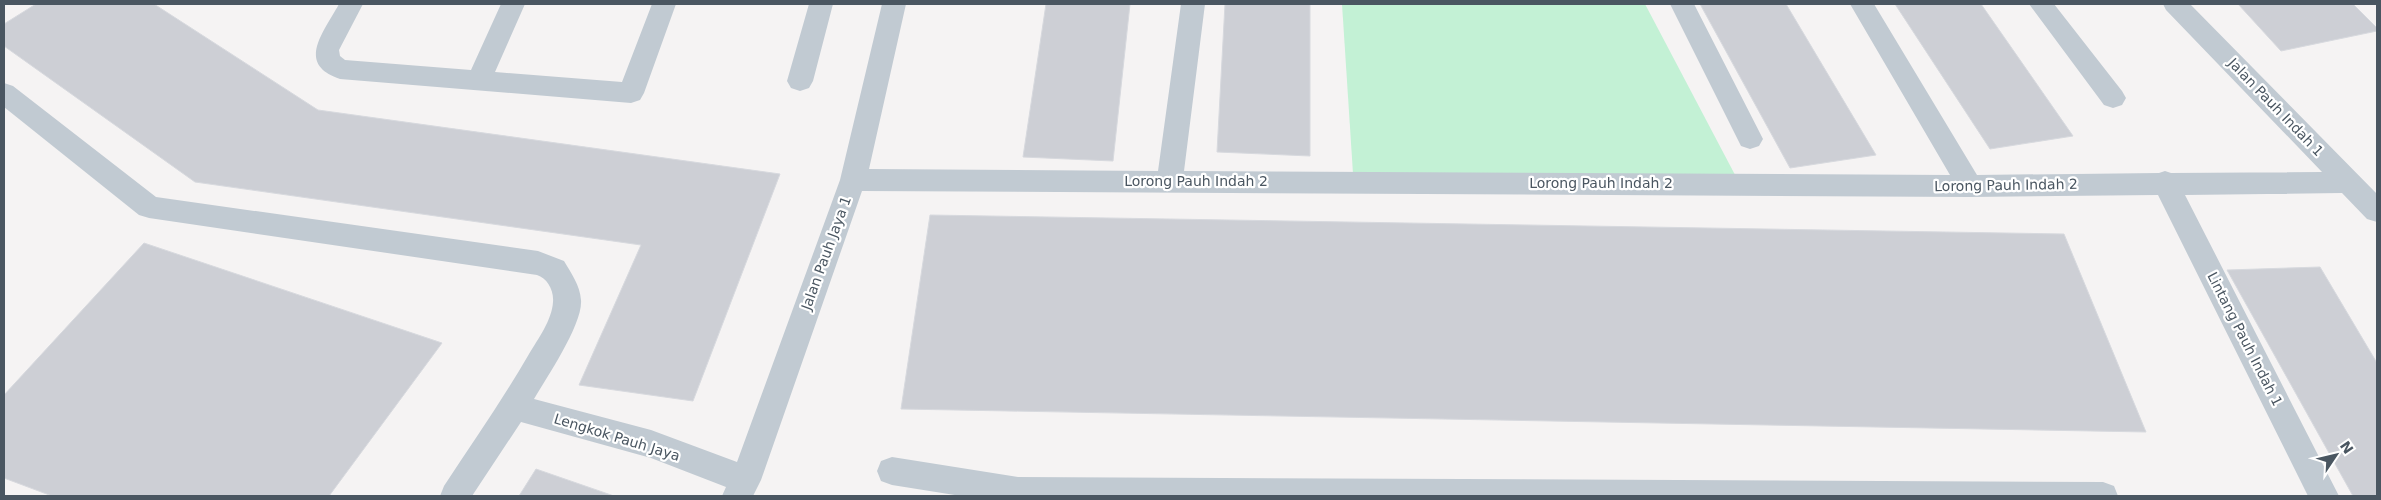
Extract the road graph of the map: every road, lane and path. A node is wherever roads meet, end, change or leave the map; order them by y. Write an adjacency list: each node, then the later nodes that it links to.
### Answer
1 (352, 4): 11 (street)
2 (513, 4): 11 (street)
3 (664, 4): 11 (street)
4 (821, 4): 12 (street)
5 (894, 4): 16 (street, Jalan Pauh Jaya 1)
6 (1193, 4): 17 (street)
7 (1682, 4): 15 (street)
8 (1862, 4): 20 (street)
9 (2042, 4): 14 (street)
10 (2175, 4): 19 (street, Jalan Pauh Indah 1)
11 (479, 81)
12 (800, 81)
13 (4, 94): 22 (street)
14 (2113, 98)
15 (1750, 140)
16 (852, 180): 17 (street, Lorong Pauh Indah 2); 24 (street, Jalan Pauh Jaya 1)
17 (1170, 180): 20 (street, Lorong Pauh Indah 2)
18 (2165, 182): 19 (street, Lorong Pauh Indah 2); 20 (street, Lorong Pauh Indah 2); 28 (street, Lintang Pauh Indah 1)
19 (2349, 182): 21 (street, Jalan Pauh Indah 1)
20 (1970, 186)
21 (2377, 211)
22 (514, 407): 24 (street, Lengkok Pauh Jaya); 26 (street)
23 (892, 471): 25 (street)
24 (741, 488)
25 (1017, 494): 27 (street)
26 (454, 496)
27 (2103, 496)
28 (2324, 496)

